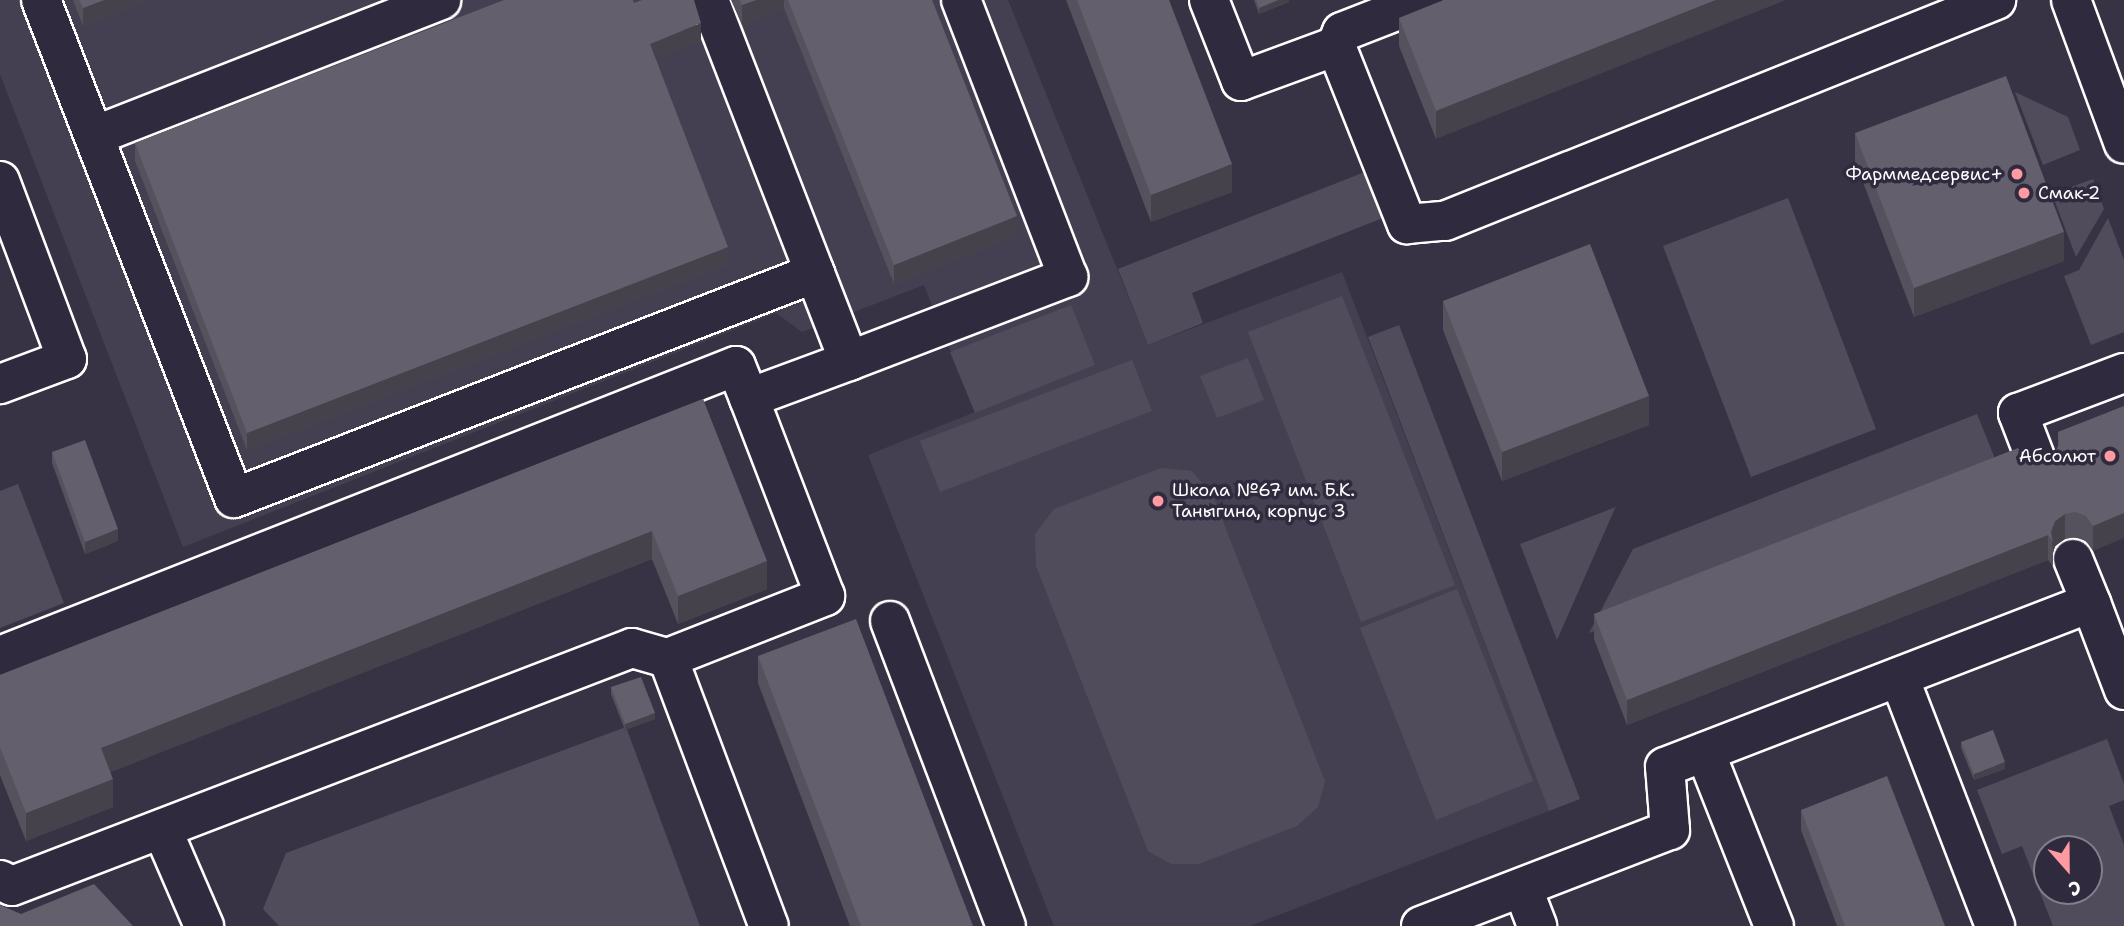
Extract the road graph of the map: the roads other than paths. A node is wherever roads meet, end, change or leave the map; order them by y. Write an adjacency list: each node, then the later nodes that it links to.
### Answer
1 (41, 0): 10 (lane)
2 (441, 0): 10 (lane)
3 (709, 0): 13 (lane)
4 (961, 0): 14 (lane)
5 (1209, 0): 9 (lane)
6 (1424, 0): 9 (lane)
7 (1996, 0): 9 (lane)
8 (2071, 0): 11 (lane)
9 (1336, 46)
10 (94, 136): 13 (lane)
11 (2124, 144)
12 (0, 181): 16 (lane)
13 (815, 273): 14 (lane)
14 (849, 361): 17 (lane)
15 (2124, 373): 18 (lane)
16 (0, 384)
17 (749, 398): 22 (lane); 23 (lane)
18 (2038, 465)
19 (2073, 559): 20 (lane)
20 (2091, 603): 24 (lane); 25 (lane)
21 (890, 621): 32 (lane)
22 (0, 656)
23 (668, 658): 27 (lane); 31 (lane)
24 (1899, 677): 26 (lane); 36 (lane)
25 (2124, 690)
26 (1705, 752): 29 (lane); 35 (lane)
27 (162, 829): 28 (lane); 30 (lane)
28 (0, 880)
29 (1523, 889): 33 (lane); 34 (lane)
30 (204, 926)
31 (769, 926)
32 (1006, 926)
33 (1421, 926)
34 (1537, 926)
35 (1774, 926)
36 (1995, 926)

